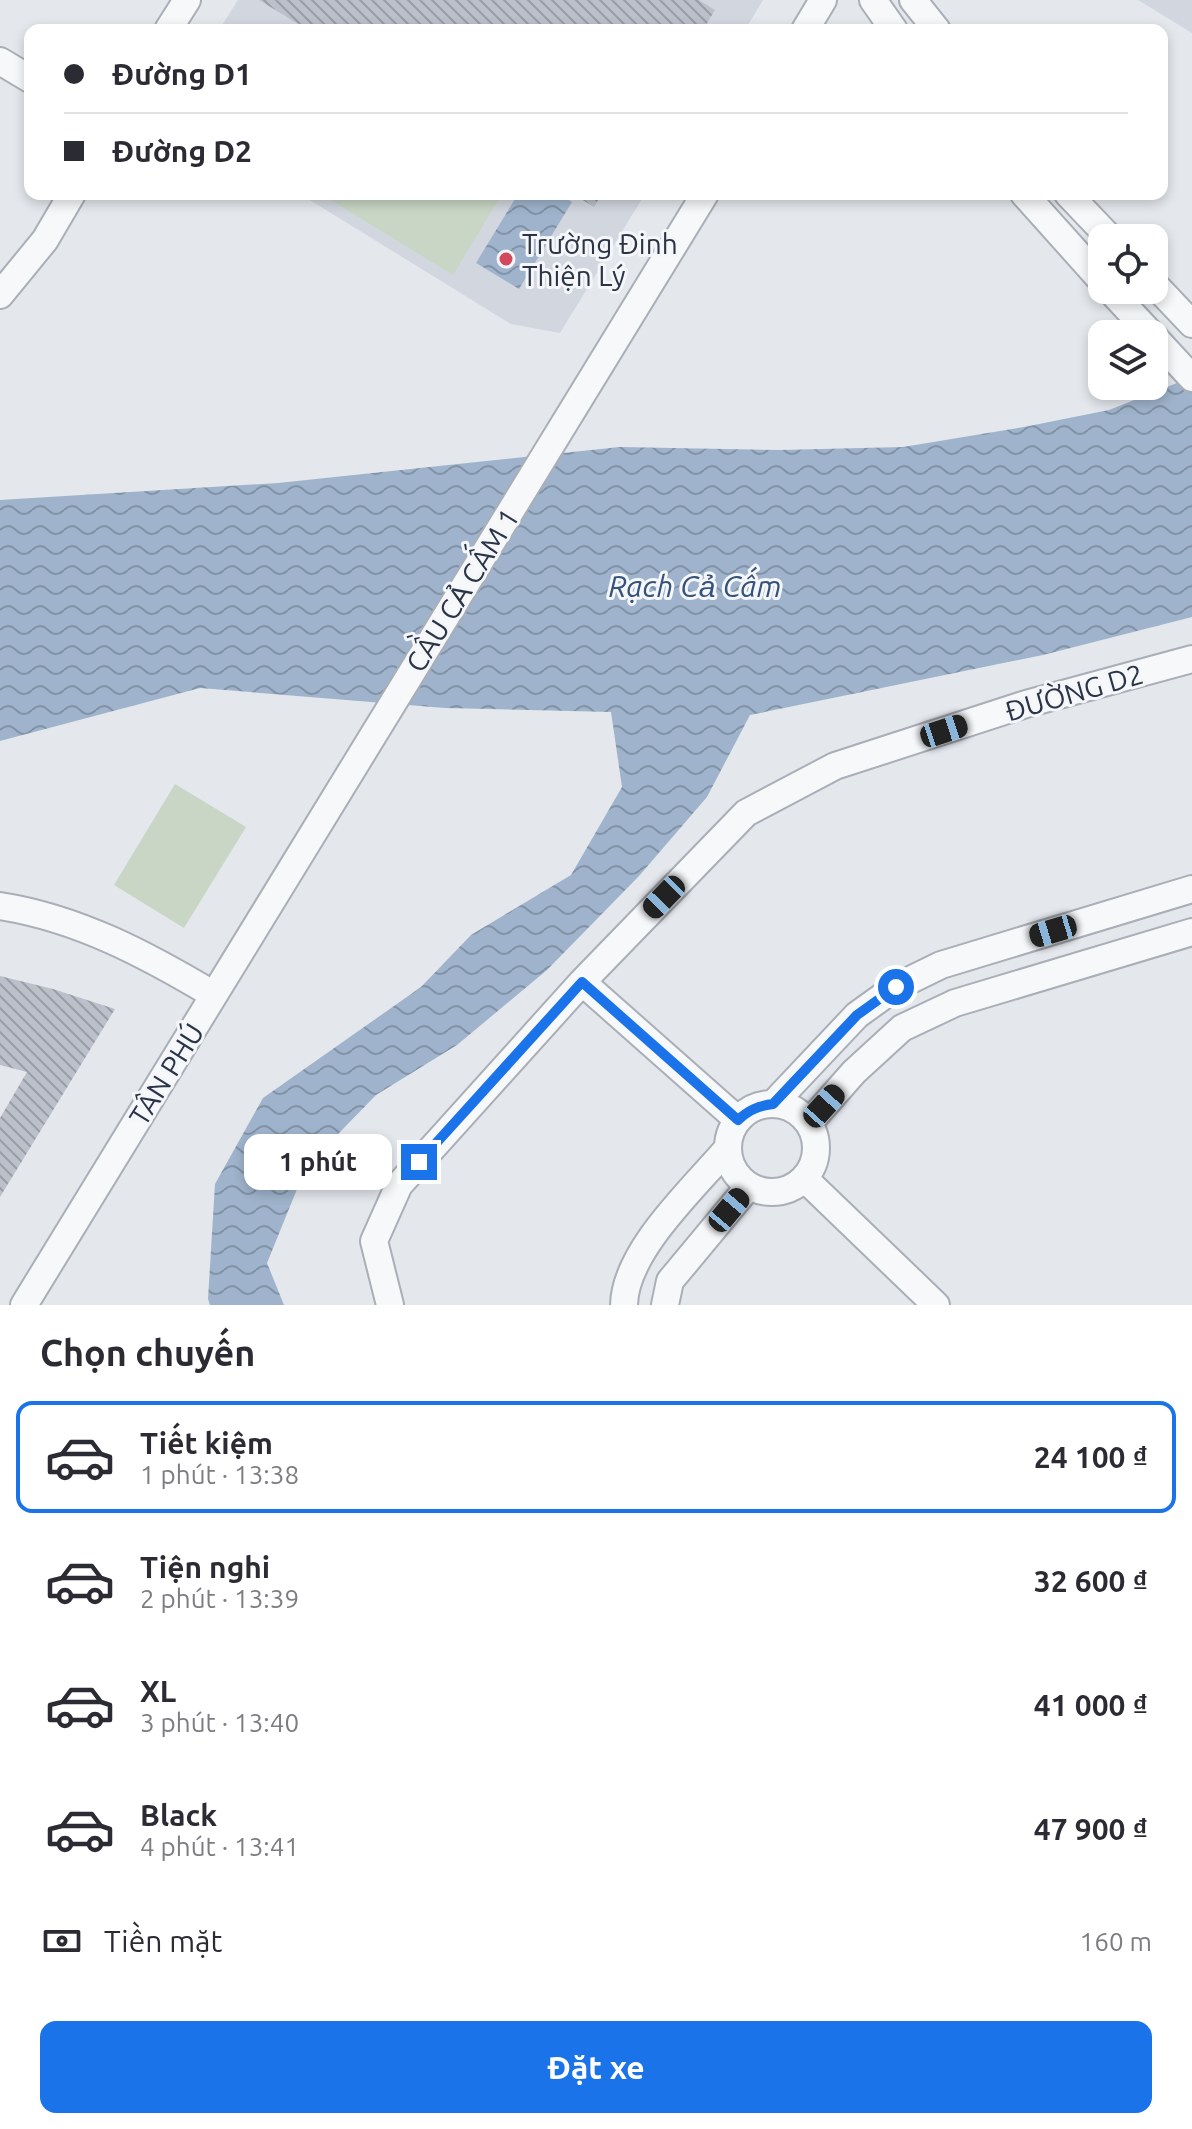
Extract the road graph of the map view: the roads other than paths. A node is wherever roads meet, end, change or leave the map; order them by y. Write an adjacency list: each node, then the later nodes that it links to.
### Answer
1 (187, 0): 5 (street)
2 (823, 0): 6 (street)
3 (873, 0): 7 (street)
4 (913, 0): 8 (street)
5 (172, 24)
6 (809, 24)
7 (890, 24)
8 (932, 24)
9 (0, 61): 10 (street)
10 (24, 75)
11 (68, 200): 17 (street)
12 (701, 200): 25 (street, CẦU CẢ CẤM 1)
13 (1029, 200): 16 (street)
14 (1074, 200): 15 (street)
15 (1097, 224)
16 (1088, 266)
17 (0, 295)
18 (1168, 299): 21 (street)
19 (1123, 304): 20 (street)
20 (1137, 320)
21 (1192, 324)
22 (1168, 353): 23 (street)
23 (1192, 378)
24 (1192, 659): 29 (street, ĐƯỜNG D2)
25 (307, 843): 30 (street, TÂN PHÚ)
26 (1192, 889): 31 (street)
27 (0, 906): 30 (street)
28 (1192, 932): 33 (street)
29 (582, 982): 32 (street); 38 (street, ĐƯỜNG D2)
30 (214, 995): 37 (street, TÂN PHÚ)
31 (773, 1104): 32 (street); 33 (street)
32 (738, 1120): 34 (street)
33 (809, 1123): 35 (street)
34 (728, 1148): 36 (street); 39 (street)
35 (805, 1179): 36 (street); 41 (street)
36 (749, 1186): 40 (street)
37 (24, 1305)
38 (390, 1305)
39 (624, 1305)
40 (665, 1305)
41 (936, 1305)

